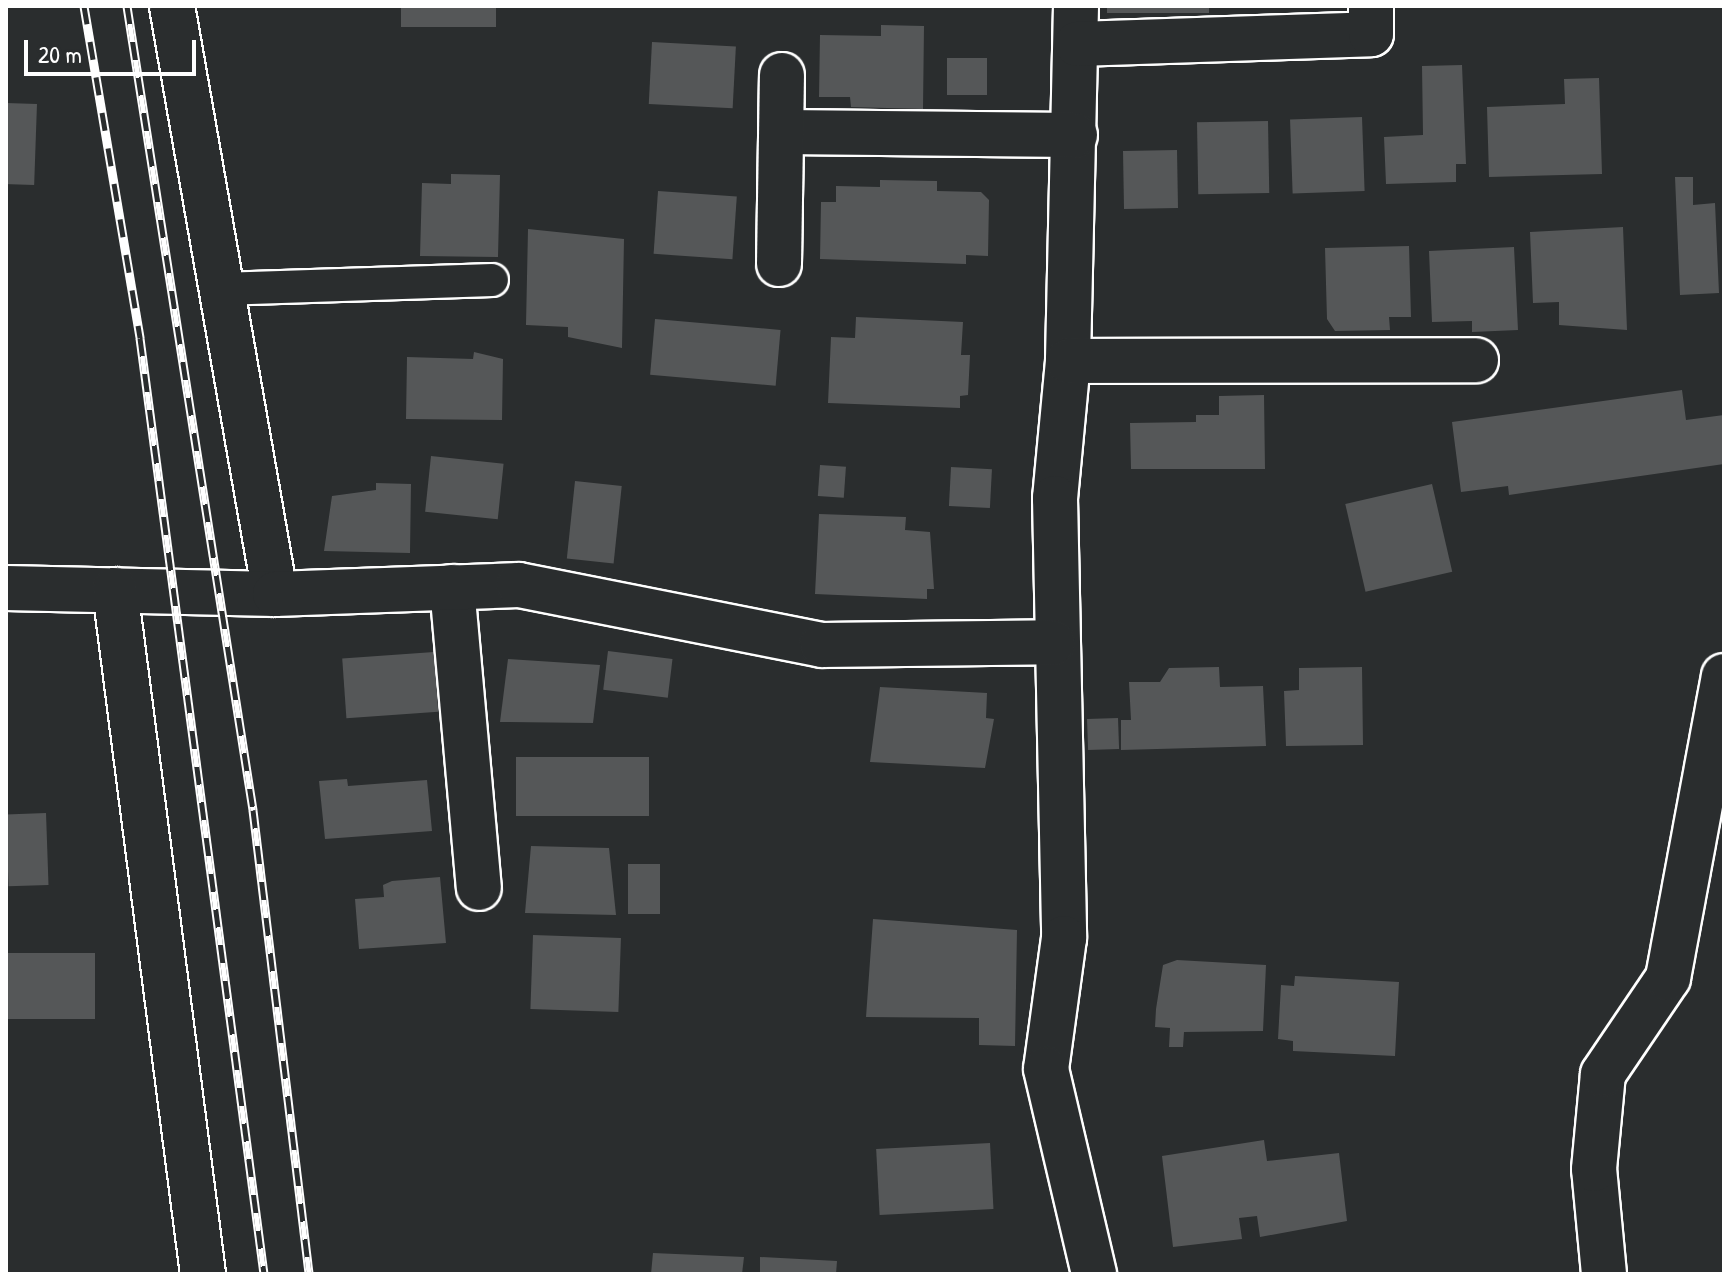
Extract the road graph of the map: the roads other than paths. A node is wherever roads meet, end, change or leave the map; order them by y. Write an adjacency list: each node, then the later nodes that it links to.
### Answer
1 (172, 6): 9 (street)
2 (1371, 6): 3 (street)
3 (1077, 25): 6 (street)
4 (782, 75): 5 (street)
5 (782, 132): 6 (street); 7 (street)
6 (1075, 135): 11 (street)
7 (779, 264)
8 (492, 280): 9 (lane)
9 (221, 289): 15 (street)
10 (1476, 360): 11 (street)
11 (1068, 361): 16 (street)
12 (452, 587): 15 (street); 16 (street); 18 (street)
13 (6, 588): 14 (street)
14 (115, 590): 15 (street); 19 (street)
15 (275, 594)
16 (1053, 642): 20 (street)
17 (1724, 676): 21 (street)
18 (479, 888)
19 (203, 1274)
20 (1094, 1274)
21 (1604, 1274)

